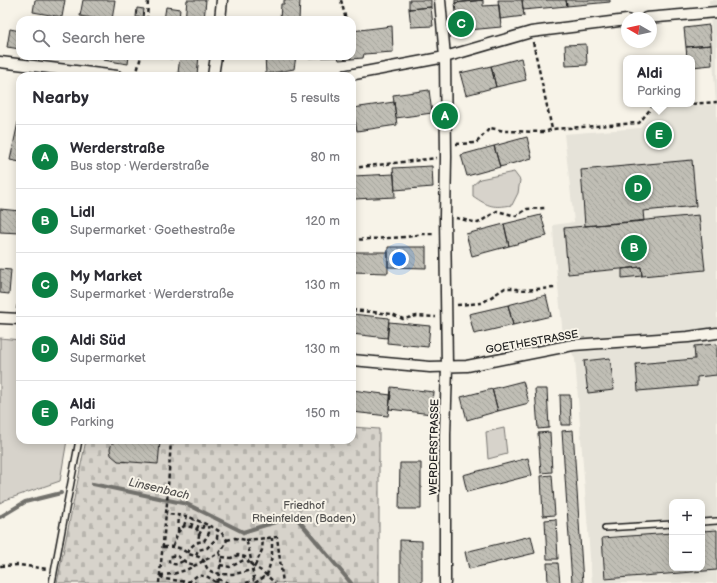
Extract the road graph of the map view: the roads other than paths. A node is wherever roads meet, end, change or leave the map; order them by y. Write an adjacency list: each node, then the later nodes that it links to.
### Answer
1 (222, 0): 4 (street)
2 (440, 0): 7 (street, WERDERSTRASSE)
3 (717, 12): 5 (street)
4 (220, 16)
5 (657, 17)
6 (621, 21): 7 (street)
7 (444, 57): 12 (street); 17 (street, WERDERSTRASSE)
8 (215, 60): 11 (street)
9 (0, 62): 10 (street)
10 (84, 72)
11 (214, 72)
12 (356, 74)
13 (0, 318): 14 (street)
14 (16, 319)
15 (717, 333): 17 (street, GOETHESTRASSE)
16 (356, 360): 17 (street, GOETHESTRASSE)
17 (447, 367): 24 (street, WERDERSTRASSE)
18 (78, 444): 23 (lane)
19 (717, 521): 20 (lane)
20 (705, 522)
21 (669, 524): 22 (lane)
22 (605, 528)
23 (52, 583)
24 (445, 583)

